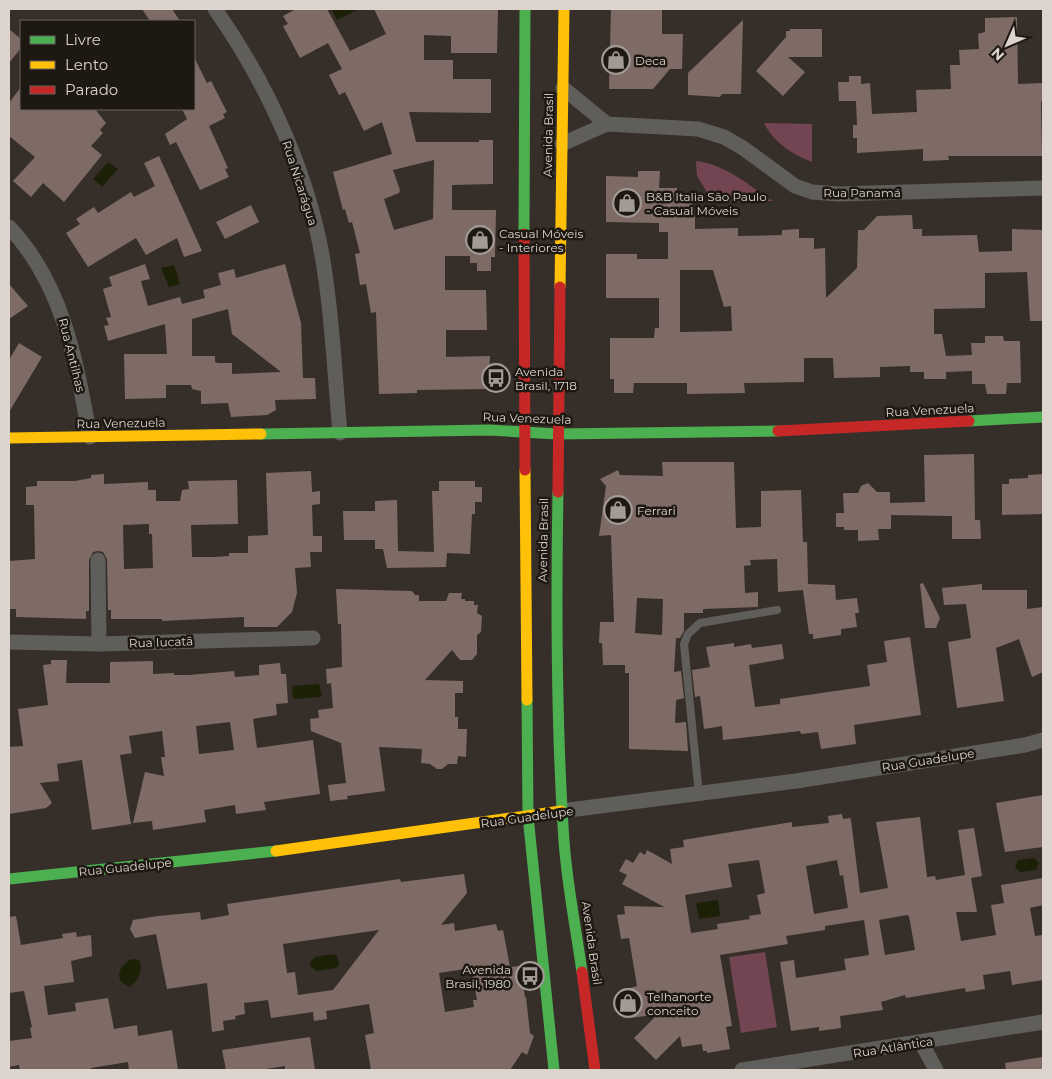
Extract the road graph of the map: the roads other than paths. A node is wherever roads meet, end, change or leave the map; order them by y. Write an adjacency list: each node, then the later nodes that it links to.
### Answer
1 (215, 9): 10 (street, Rua Nicarágua)
2 (525, 9): 11 (main road, Avenida Brasil)
3 (564, 9): 4 (main road, Avenida Brasil)
4 (563, 88): 5 (street); 6 (main road, Avenida Brasil)
5 (608, 124): 6 (street, Rua Panamá); 7 (street, Rua Panamá)
6 (557, 144): 12 (main road, Avenida Brasil)
7 (1043, 188)
8 (9, 227): 13 (street, Rua Antilhas)
9 (1043, 417): 12 (main road, Rua Venezuela)
10 (340, 433): 11 (main road, Rua Venezuela); 13 (main road, Rua Venezuela)
11 (526, 433): 12 (main road, Rua Venezuela); 23 (main road, Avenida Brasil)
12 (557, 434): 22 (main road, Avenida Brasil)
13 (90, 437): 14 (main road, Rua Venezuela)
14 (9, 438)
15 (98, 560): 19 (street)
16 (777, 610): 21 (lane)
17 (313, 638): 19 (street, Rua Iucatã)
18 (9, 642): 19 (street, Rua Iucatã)
19 (99, 644)
20 (1043, 740): 21 (street, Rua Guadelupe)
21 (699, 795): 22 (street, Rua Guadelupe)
22 (561, 811): 23 (main road, Rua Guadelupe); 28 (main road, Avenida Brasil)
23 (528, 816): 24 (main road, Rua Guadelupe); 27 (main road, Avenida Brasil)
24 (9, 879)
25 (1043, 1022): 26 (street, Rua Atlântica)
26 (921, 1042): 29 (street, Rua Atlântica); 30 (street)
27 (554, 1070)
28 (594, 1070)
29 (742, 1070)
30 (936, 1070)

